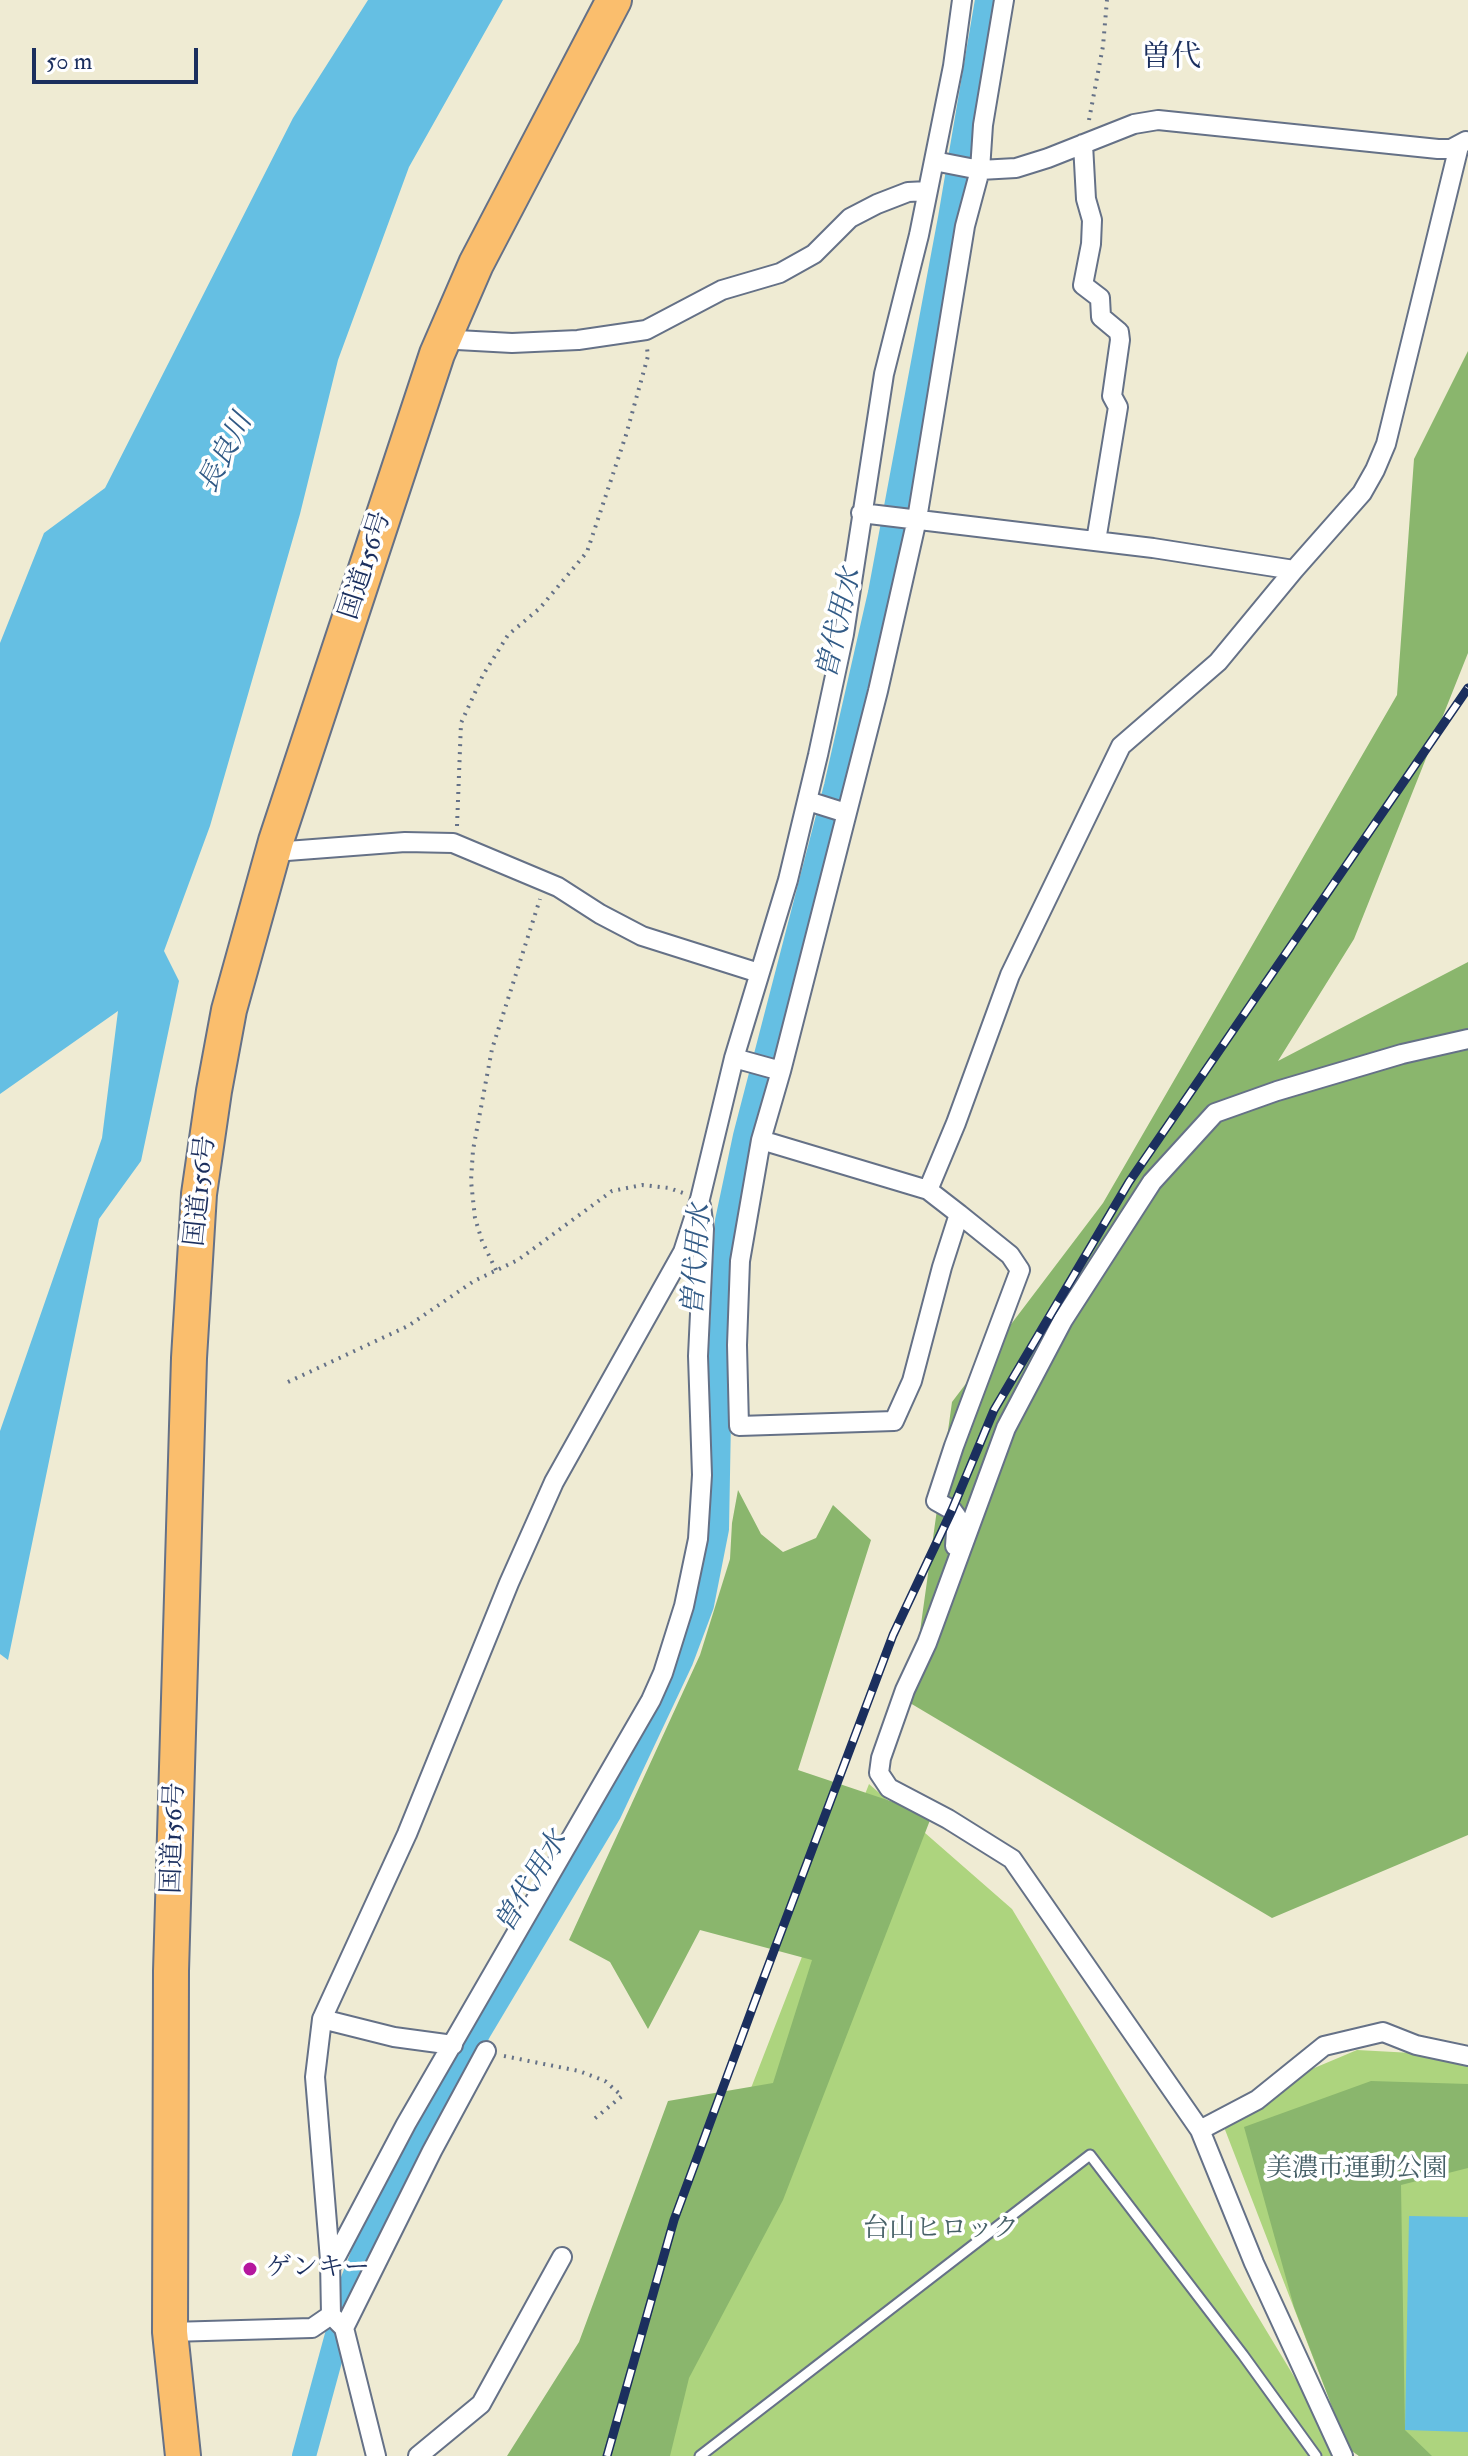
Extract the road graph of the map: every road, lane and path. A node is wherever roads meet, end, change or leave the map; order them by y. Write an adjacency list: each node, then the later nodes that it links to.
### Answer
1 (614, 0): 11 (highway, 国道156号)
2 (962, 0): 7 (street)
3 (1004, 0): 8 (street)
4 (1107, 0): 6 (path)
5 (1464, 142): 6 (street); 15 (street)
6 (1083, 144): 8 (street); 14 (street)
7 (940, 162): 8 (street); 9 (street)
8 (974, 169): 13 (street)
9 (928, 191): 10 (street); 12 (street)
10 (646, 330): 11 (street); 18 (path)
11 (446, 335): 19 (highway, 国道156号)
12 (861, 513): 13 (street); 16 (street)
13 (911, 518): 14 (street); 17 (street)
14 (1096, 541): 15 (street)
15 (1294, 570): 26 (street)
16 (813, 802): 17 (street); 21 (street)
17 (844, 812): 24 (street)
18 (457, 845): 19 (street); 20 (street)
19 (274, 852): 41 (highway, 国道156号)
20 (545, 882): 21 (street); 29 (path)
21 (759, 973): 23 (street)
22 (1468, 1039): 31 (street)
23 (742, 1060): 24 (street); 27 (street)
24 (776, 1069): 25 (street)
25 (761, 1140): 26 (street); 28 (street)
26 (928, 1190): 28 (street)
27 (700, 1199): 29 (path); 32 (street); 33 (street)
28 (959, 1214): 31 (street)
29 (496, 1270): 30 (path)
30 (288, 1382)
31 (953, 1567): 37 (street)
32 (322, 2019): 33 (street); 39 (street)
33 (453, 2045): 39 (street)
34 (486, 2051): 36 (path); 40 (street)
35 (1468, 2056): 37 (street)
36 (593, 2120)
37 (1200, 2130): 47 (street)
38 (562, 2257): 44 (street)
39 (330, 2269): 40 (street)
40 (338, 2322): 41 (street); 43 (street)
41 (170, 2332): 42 (highway, 国道156号)
42 (183, 2456)
43 (376, 2456)
44 (418, 2456)
45 (700, 2456): 46 (lane)
46 (1316, 2456)
47 (1343, 2456)

